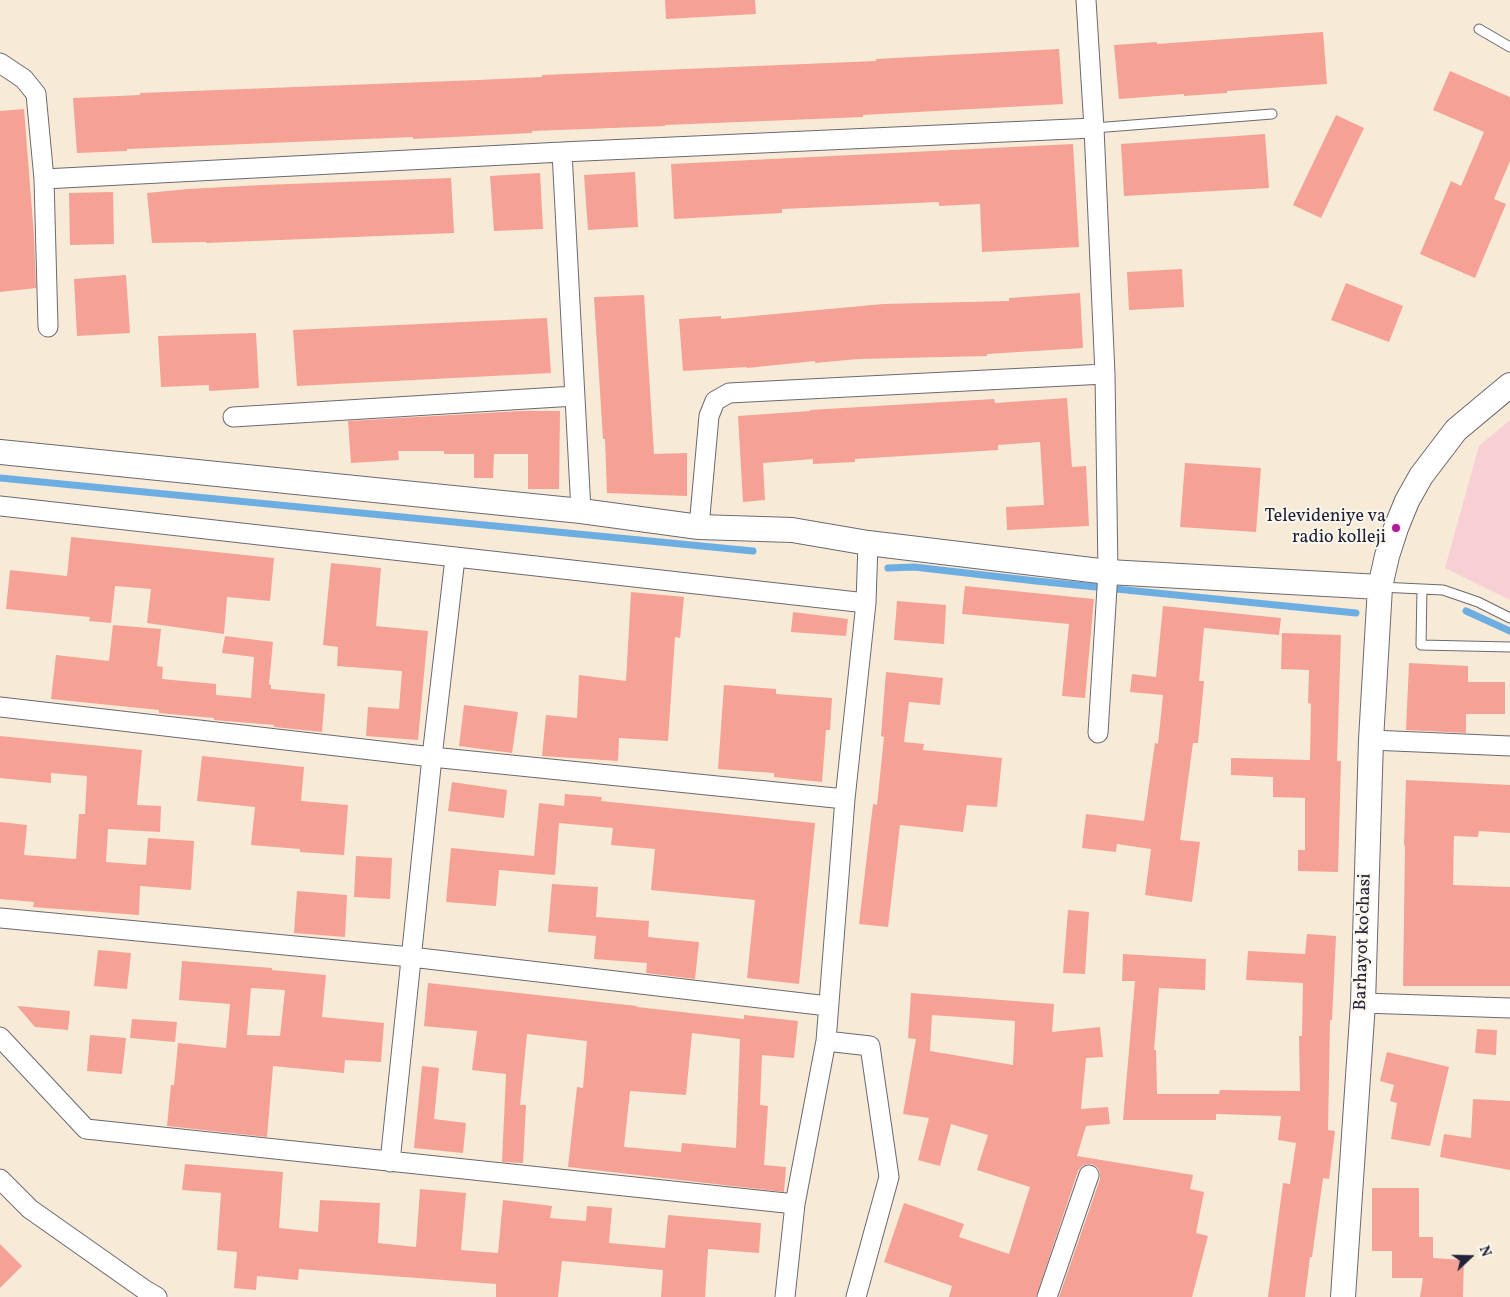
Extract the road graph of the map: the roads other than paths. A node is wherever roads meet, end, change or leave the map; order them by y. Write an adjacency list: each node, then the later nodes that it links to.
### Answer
1 (1086, 0): 6 (street)
2 (1478, 29): 3 (lane)
3 (1510, 47)
4 (0, 63): 8 (street)
5 (1272, 114): 6 (lane)
6 (1094, 128): 7 (street); 10 (street)
7 (562, 152): 8 (street); 12 (street)
8 (44, 179): 9 (street)
9 (48, 326)
10 (1105, 374): 17 (street); 20 (street)
11 (1510, 385): 21 (street, Barhayot ko'chasi)
12 (575, 396): 13 (street); 16 (street)
13 (232, 417)
14 (0, 452): 16 (street)
15 (0, 506): 19 (street)
16 (580, 511): 17 (street)
17 (700, 526): 18 (street)
18 (868, 543): 20 (street); 23 (street)
19 (455, 558): 23 (street); 30 (street)
20 (1108, 572): 21 (street); 27 (street)
21 (1380, 587): 22 (lane); 28 (street, Barhayot ko'chasi)
22 (1422, 589): 24 (lane); 25 (lane)
23 (866, 603): 31 (street)
24 (1510, 618)
25 (1510, 647)
26 (0, 707): 30 (street)
27 (1098, 733)
28 (1371, 740): 29 (street); 34 (street, Barhayot ko'chasi)
29 (1510, 746)
30 (432, 756): 31 (street); 33 (street)
31 (845, 799): 35 (street)
32 (0, 918): 33 (street)
33 (411, 956): 35 (street); 39 (street)
34 (1363, 1003): 36 (street); 47 (street, Barhayot ko'chasi)
35 (828, 1006): 38 (street)
36 (1510, 1008)
37 (0, 1037): 39 (street)
38 (826, 1041): 42 (street); 45 (street)
39 (390, 1162): 42 (street)
40 (1089, 1175): 46 (street)
41 (0, 1178): 43 (street)
42 (795, 1204): 44 (street)
43 (157, 1297)
44 (785, 1297)
45 (856, 1297)
46 (1047, 1297)
47 (1343, 1297)

